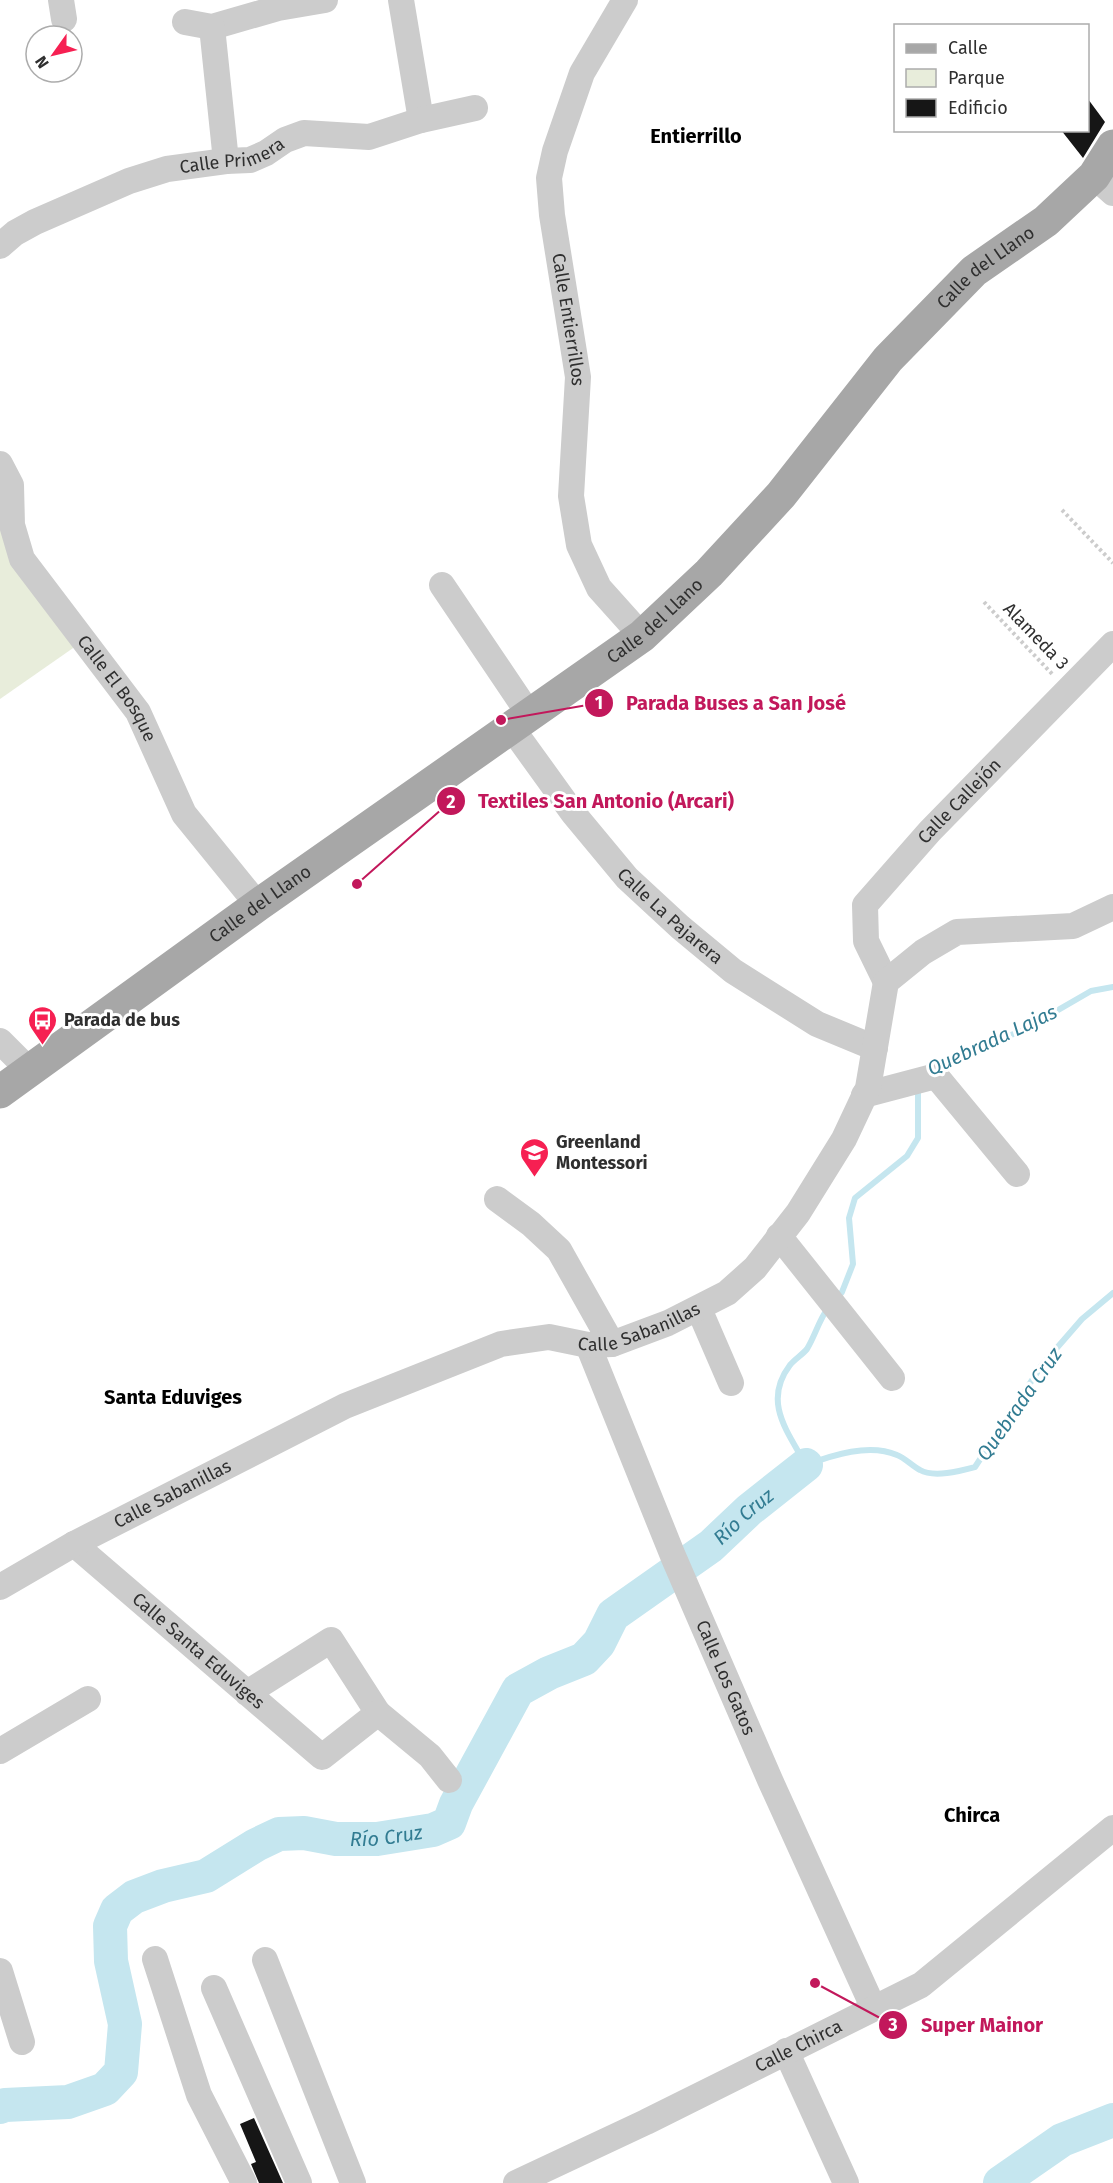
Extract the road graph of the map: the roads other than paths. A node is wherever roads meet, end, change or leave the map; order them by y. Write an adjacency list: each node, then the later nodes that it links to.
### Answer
1 (325, 0): 5 (street)
2 (401, 0): 7 (street)
3 (625, 0): 14 (street, Calle Entierrillos)
4 (185, 22): 5 (street)
5 (212, 27): 9 (street)
6 (475, 108): 7 (street, Calle Primera)
7 (421, 120): 9 (street, Calle Primera)
8 (1113, 146): 10 (main road, Calle del Llano)
9 (226, 161): 11 (street, Calle Primera)
10 (1103, 184): 14 (main road, Calle del Llano)
11 (0, 246)
12 (0, 464): 17 (street, Calle El Bosque)
13 (442, 585): 16 (street, Calle La Pajarera)
14 (642, 636): 16 (main road, Calle del Llano)
15 (1113, 644): 19 (street, Calle Callejón)
16 (520, 720): 17 (main road, Calle del Llano); 21 (street, Calle La Pajarera)
17 (258, 905): 22 (main road, Calle del Llano)
18 (1113, 907): 19 (street)
19 (886, 982): 21 (street, Calle Sabanillas)
20 (0, 1041): 22 (street)
21 (875, 1048): 24 (street, Calle Sabanillas)
22 (30, 1071): 23 (main road, Calle del Llano)
23 (0, 1092)
24 (864, 1095): 25 (street); 27 (street, Calle Sabanillas)
25 (1017, 1174)
26 (497, 1199): 29 (street, Calle Los Gatos)
27 (779, 1236): 28 (street, Calle Sabanillas); 30 (street)
28 (699, 1309): 29 (street, Calle Sabanillas); 31 (street)
29 (600, 1344): 32 (street, Calle Sabanillas); 44 (street, Calle Los Gatos)
30 (892, 1378)
31 (731, 1383)
32 (74, 1544): 33 (street, Calle Sabanillas); 34 (street, Calle Santa Eduviges)
33 (0, 1587)
34 (247, 1693): 36 (street, Calle Santa Eduviges); 36 (street)
35 (88, 1699): 37 (street)
36 (378, 1713): 38 (street)
37 (0, 1751)
38 (449, 1780)
39 (1113, 1828): 44 (street, Calle Chirca)
40 (155, 1959): 47 (street)
41 (265, 1960): 49 (street)
42 (0, 1971): 45 (street)
43 (214, 1988): 48 (street)
44 (873, 2007): 46 (street, Calle Chirca)
45 (22, 2042)
46 (786, 2051): 50 (street, Calle Chirca); 51 (street)
47 (244, 2183)
48 (298, 2183)
49 (353, 2183)
50 (516, 2183)
51 (846, 2183)

